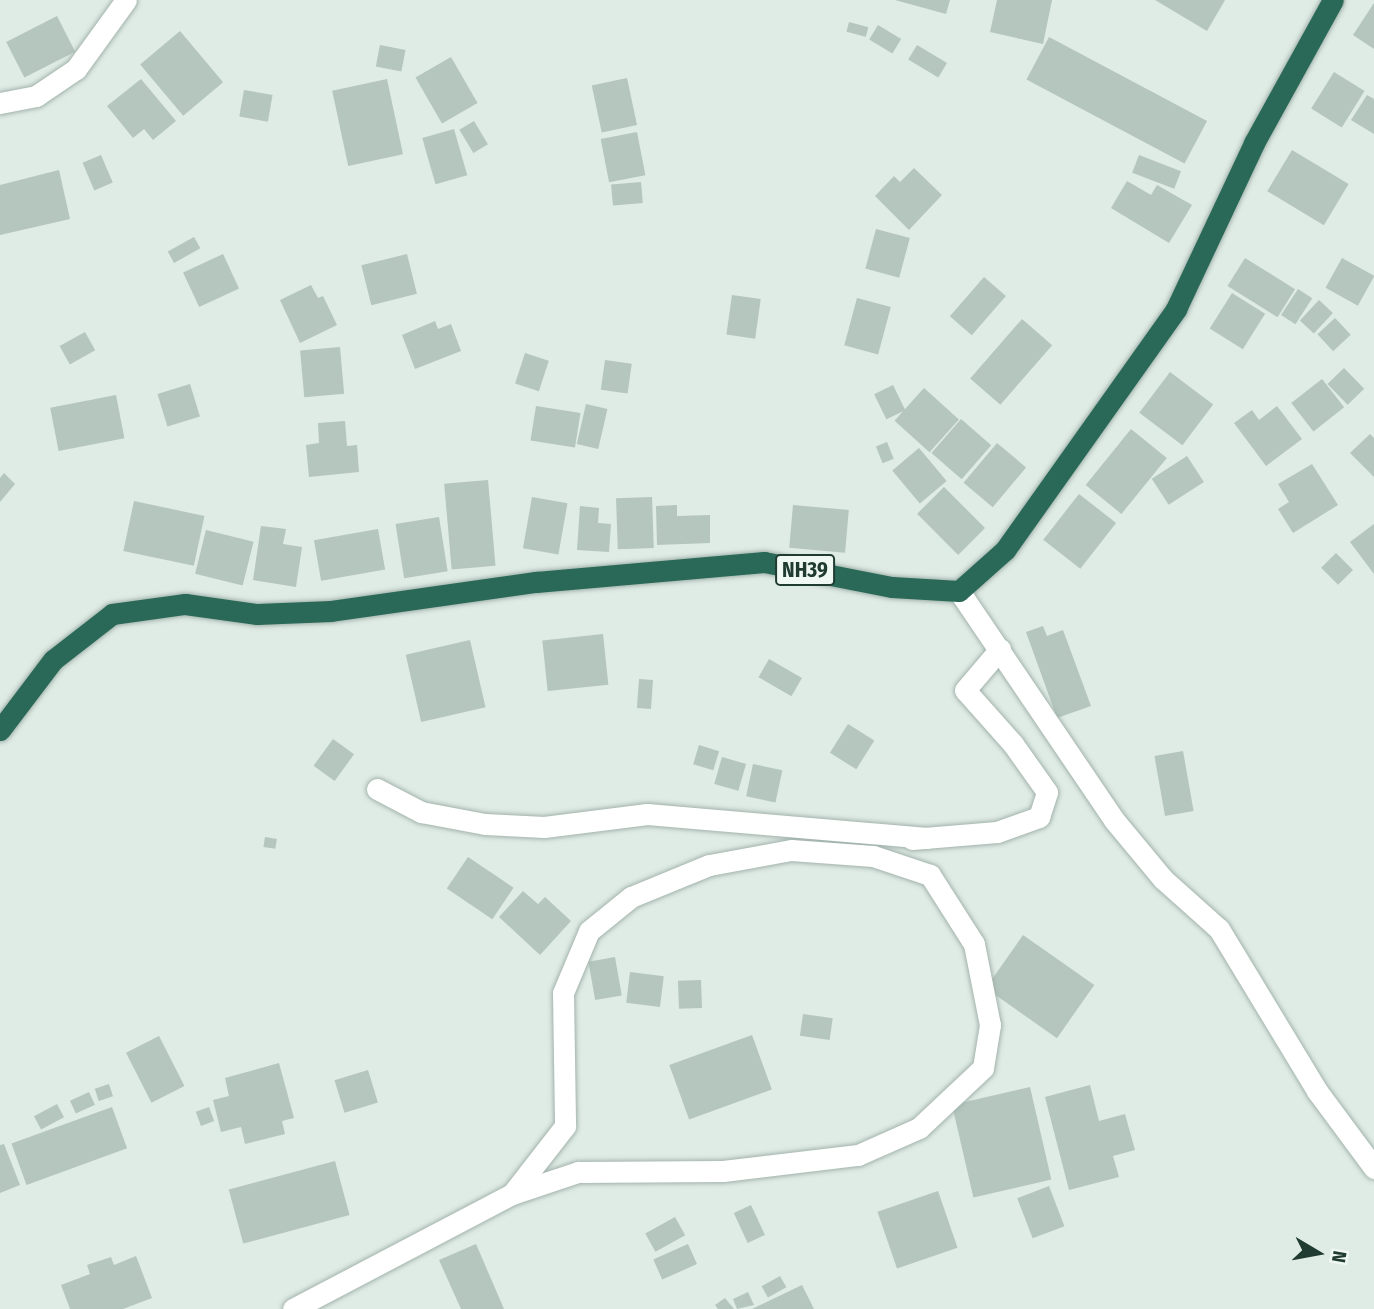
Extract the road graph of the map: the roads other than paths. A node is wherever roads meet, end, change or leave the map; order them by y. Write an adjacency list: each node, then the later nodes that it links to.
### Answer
1 (126, 0): 3 (street)
2 (1333, 0): 4 (highway)
3 (0, 103)
4 (959, 591): 5 (street); 6 (highway, NH39)
5 (1000, 649): 8 (street); 10 (street)
6 (0, 730)
7 (377, 789): 8 (street)
8 (927, 838): 9 (street)
9 (791, 850): 11 (street); 11 (street)
10 (1374, 1168)
11 (512, 1194): 12 (street)
12 (293, 1309)

